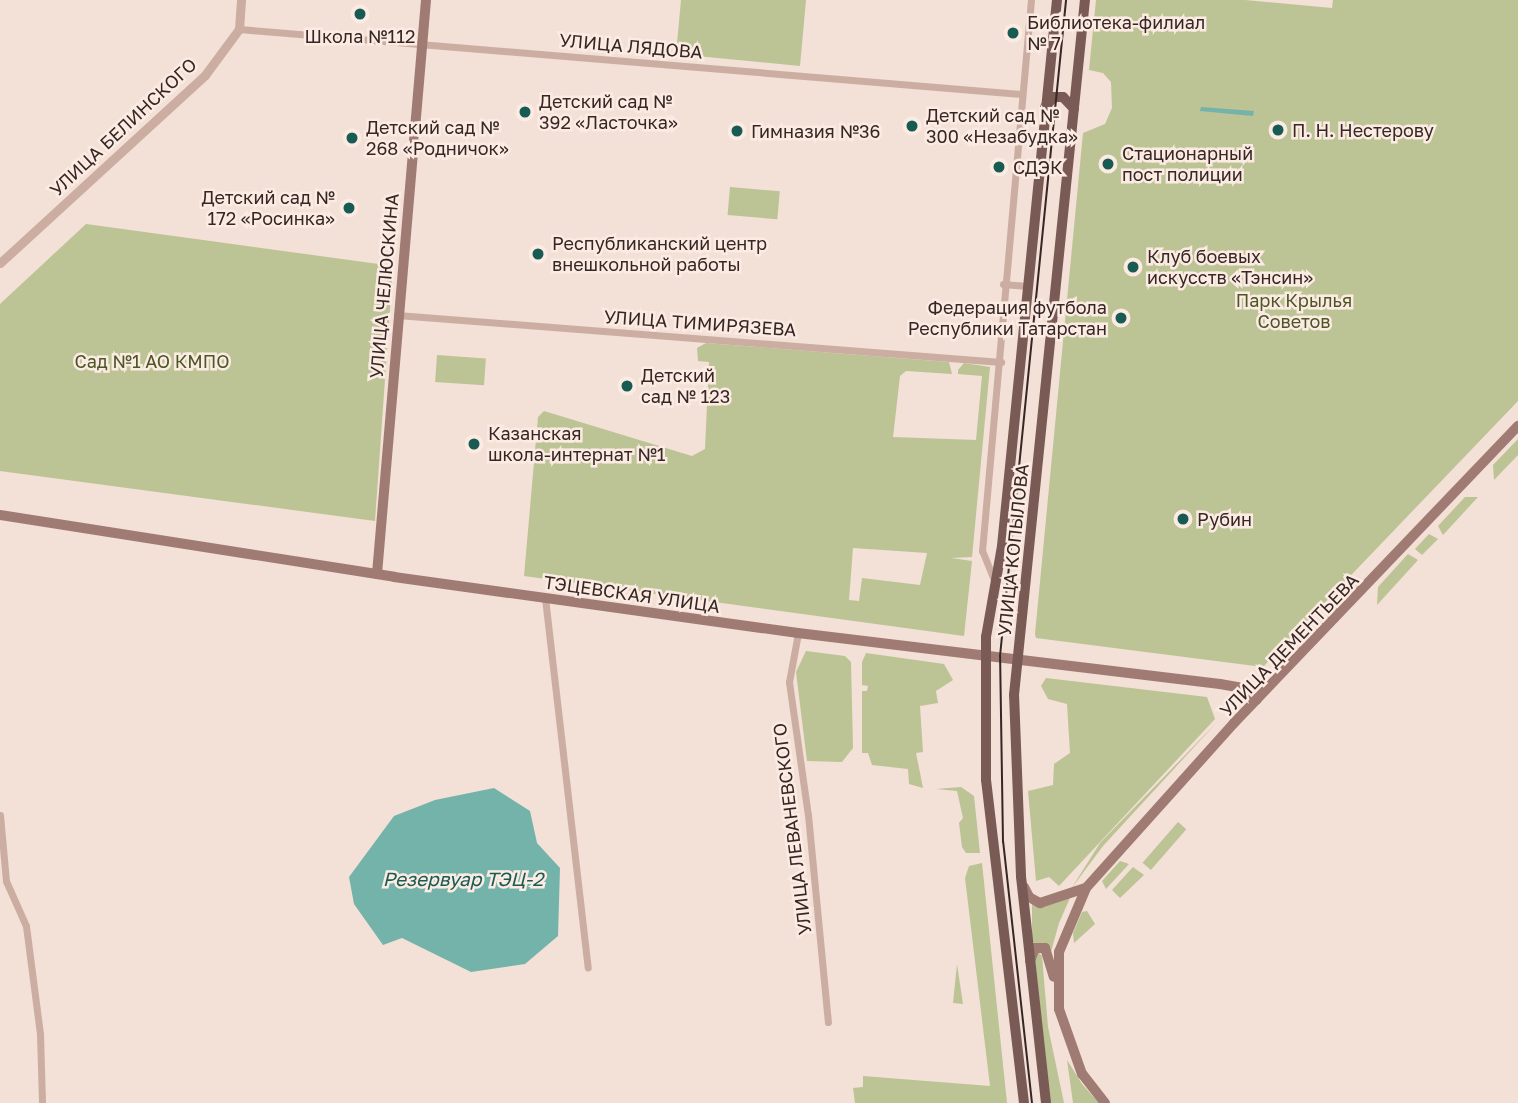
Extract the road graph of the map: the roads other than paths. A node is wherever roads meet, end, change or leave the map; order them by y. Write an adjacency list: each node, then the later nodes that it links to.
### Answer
1 (241, 0): 6 (street)
2 (426, 0): 7 (main road, УЛИЦА ЧЕЛЮСКИНА)
3 (1031, 0): 8 (street, УЛИЦА КОПЫЛОВА)
4 (1057, 0): 9 (main road, УЛИЦА КОПЫЛОВА)
5 (1085, 0): 10 (main road, УЛИЦА КОПЫЛОВА)
6 (239, 29): 7 (street, УЛИЦА ЛЯДОВА); 11 (street, УЛИЦА БЕЛИНСКОГО)
7 (421, 44): 8 (street, УЛИЦА ЛЯДОВА); 14 (main road, УЛИЦА ЧЕЛЮСКИНА)
8 (1021, 94): 12 (street, УЛИЦА КОПЫЛОВА)
9 (1045, 110): 10 (main road); 13 (main road, УЛИЦА КОПЫЛОВА)
10 (1074, 112): 23 (main road, УЛИЦА КОПЫЛОВА)
11 (0, 263)
12 (1003, 285): 13 (street); 15 (street, УЛИЦА КОПЫЛОВА)
13 (1027, 286): 19 (main road, УЛИЦА КОПЫЛОВА)
14 (397, 316): 15 (street, УЛИЦА ТИМИРЯЗЕВА); 18 (main road, УЛИЦА ЧЕЛЮСКИНА)
15 (1001, 362): 19 (street, УЛИЦА КОПЫЛОВА)
16 (1518, 426): 24 (main road, УЛИЦА ДЕМЕНТЬЕВА)
17 (0, 515): 18 (main road, ТЭЦЕВСКАЯ УЛИЦА)
18 (377, 574): 20 (main road, ТЭЦЕВСКАЯ УЛИЦА)
19 (994, 580): 22 (main road, УЛИЦА КОПЫЛОВА)
20 (545, 598): 21 (main road, ТЭЦЕВСКАЯ УЛИЦА); 29 (street)
21 (798, 634): 22 (main road, ТЭЦЕВСКАЯ УЛИЦА); 31 (street, УЛИЦА ЛЕВАНЕВСКОГО)
22 (986, 655): 23 (main road, ТЭЦЕВСКАЯ УЛИЦА); 33 (main road, УЛИЦА КОПЫЛОВА)
23 (1019, 657): 24 (main road, ТЭЦЕВСКАЯ УЛИЦА); 26 (main road, УЛИЦА КОПЫЛОВА)
24 (1257, 700): 27 (main road, УЛИЦА ДЕМЕНТЬЕВА)
25 (0, 815): 32 (street)
26 (1021, 882): 27 (main road); 28 (main road, УЛИЦА КОПЫЛОВА)
27 (1086, 888): 30 (main road)
28 (1029, 965): 30 (main road); 34 (main road, УЛИЦА КОПЫЛОВА)
29 (588, 968)
30 (1057, 989): 35 (main road)
31 (828, 1022)
32 (41, 1103)
33 (1024, 1103)
34 (1045, 1103)
35 (1105, 1103)

